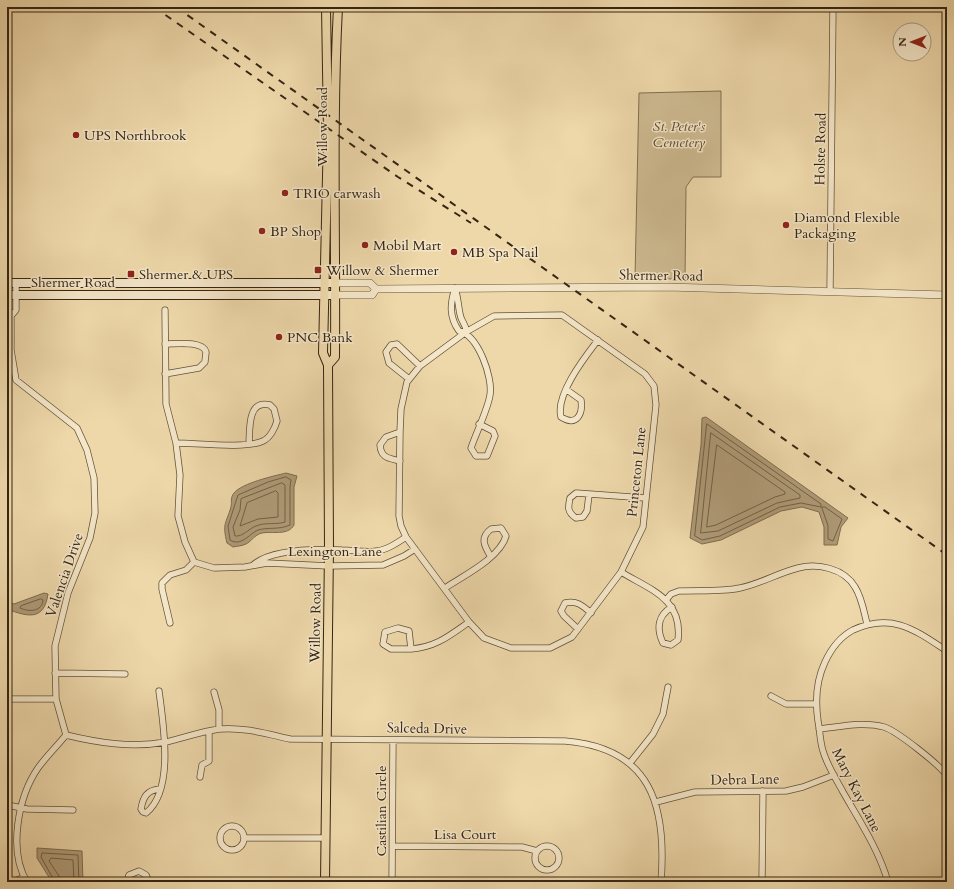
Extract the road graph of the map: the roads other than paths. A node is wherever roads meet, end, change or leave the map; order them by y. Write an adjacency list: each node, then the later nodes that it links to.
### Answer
1 (326, 7): 5 (main road, Willow Road)
2 (338, 7): 6 (main road, Willow Road)
3 (833, 7): 10 (street, Holste Road)
4 (16, 283): 5 (main road, Shermer Road); 7 (main road, Shermer Road); 12 (street, Valencia Drive)
5 (324, 283): 6 (main road, Shermer Road); 13 (main road, Willow Road)
6 (336, 283): 9 (street, Shermer Road); 14 (main road, Willow Road)
7 (7, 284): 11 (street, Valencia Drive)
8 (455, 288): 9 (street, Shermer Road); 10 (street, Shermer Road); 18 (street)
9 (376, 289): 14 (street, Shermer Road)
10 (830, 291): 15 (street, Shermer Road)
11 (7, 295): 12 (main road, Shermer Road); 17 (street, Valencia Drive)
12 (16, 295): 13 (main road, Shermer Road); 17 (street, Valencia Drive)
13 (324, 295): 14 (main road, Shermer Road); 21 (main road, Willow Road)
14 (336, 295): 21 (main road, Willow Road)
15 (947, 295)
16 (165, 310): 20 (street)
17 (11, 316): 53 (street, Valencia Drive)
18 (466, 332): 19 (street, Princeton Lane); 22 (street, Princeton Lane); 26 (street)
19 (598, 340): 25 (street); 32 (street, Princeton Lane)
20 (165, 344): 23 (street); 23 (street)
21 (328, 365): 34 (main road, Willow Road)
22 (420, 366): 24 (street, Princeton Lane); 24 (street)
23 (165, 374): 28 (street)
24 (409, 379): 27 (street, Princeton Lane)
25 (567, 390): 25 (street)
26 (479, 424): 26 (street)
27 (400, 432): 30 (street, Princeton Lane); 30 (street)
28 (176, 443): 29 (street); 38 (street)
29 (249, 444): 29 (street)
30 (400, 461): 33 (street, Princeton Lane)
31 (589, 495): 31 (street); 32 (street)
32 (646, 498): 42 (street, Princeton Lane)
33 (406, 536): 34 (street, Lexington Lane); 35 (street, Princeton Lane)
34 (329, 549): 36 (street, Lexington Lane); 41 (main road, Willow Road)
35 (415, 549): 41 (street, Lexington Lane); 43 (street, Princeton Lane)
36 (282, 553): 39 (street); 40 (street, Lexington Lane)
37 (491, 557): 37 (street); 43 (street)
38 (194, 562): 40 (street, Lexington Lane); 47 (street)
39 (283, 563): 40 (street, Lexington Lane); 41 (street, Lexington Lane)
40 (253, 566)
41 (329, 566): 66 (main road, Willow Road)
42 (621, 572): 44 (street); 46 (street, Princeton Lane)
43 (445, 588): 48 (street, Princeton Lane)
44 (666, 600): 45 (street); 49 (street)
45 (672, 607): 45 (street)
46 (591, 613): 50 (street, Princeton Lane); 50 (street)
47 (170, 622)
48 (469, 622): 50 (street, Princeton Lane); 51 (street)
49 (867, 624): 52 (street, Mary Kay Lane); 61 (street, Mary Kay Lane)
50 (578, 629)
51 (411, 649): 51 (street)
52 (947, 652)
53 (55, 673): 54 (street); 60 (street, Valencia Drive)
54 (125, 674)
55 (668, 687): 69 (street)
56 (159, 691): 68 (street)
57 (214, 692): 62 (street)
58 (771, 696): 61 (street)
59 (7, 699): 60 (street)
60 (56, 699): 65 (street, Valencia Drive)
61 (816, 704): 63 (street, Mary Kay Lane)
62 (219, 729): 64 (street, Salceda Drive); 66 (street, Salceda Drive)
63 (819, 729): 70 (street, Mary Kay Lane); 71 (street)
64 (209, 732): 68 (street, Salceda Drive); 72 (street)
65 (66, 735): 68 (street, Salceda Drive); 77 (street)
66 (327, 738): 67 (street, Salceda Drive); 80 (main road, Willow Road)
67 (393, 740): 69 (street, Salceda Drive); 81 (street, Castilian Circle)
68 (165, 742): 73 (street)
69 (630, 763): 75 (street, Salceda Drive)
70 (834, 775): 74 (street, Debra Lane); 91 (street, Mary Kay Lane)
71 (947, 776)
72 (200, 777)
73 (160, 789)
74 (763, 791): 75 (street, Debra Lane); 90 (street)
75 (656, 802): 89 (street, Salceda Drive)
76 (7, 805): 77 (street)
77 (21, 806): 78 (street); 83 (street)
78 (73, 810)
79 (244, 838): 79 (street); 80 (street)
80 (326, 838): 87 (main road, Willow Road)
81 (393, 846): 82 (street, Lisa Court); 88 (street, Castilian Circle)
82 (537, 851): 82 (street, Lisa Court)
83 (26, 880): 84 (street)
84 (14, 882)
85 (127, 882): 86 (street)
86 (149, 882)
87 (325, 882)
88 (392, 882)
89 (662, 882)
90 (762, 882)
91 (888, 882)

